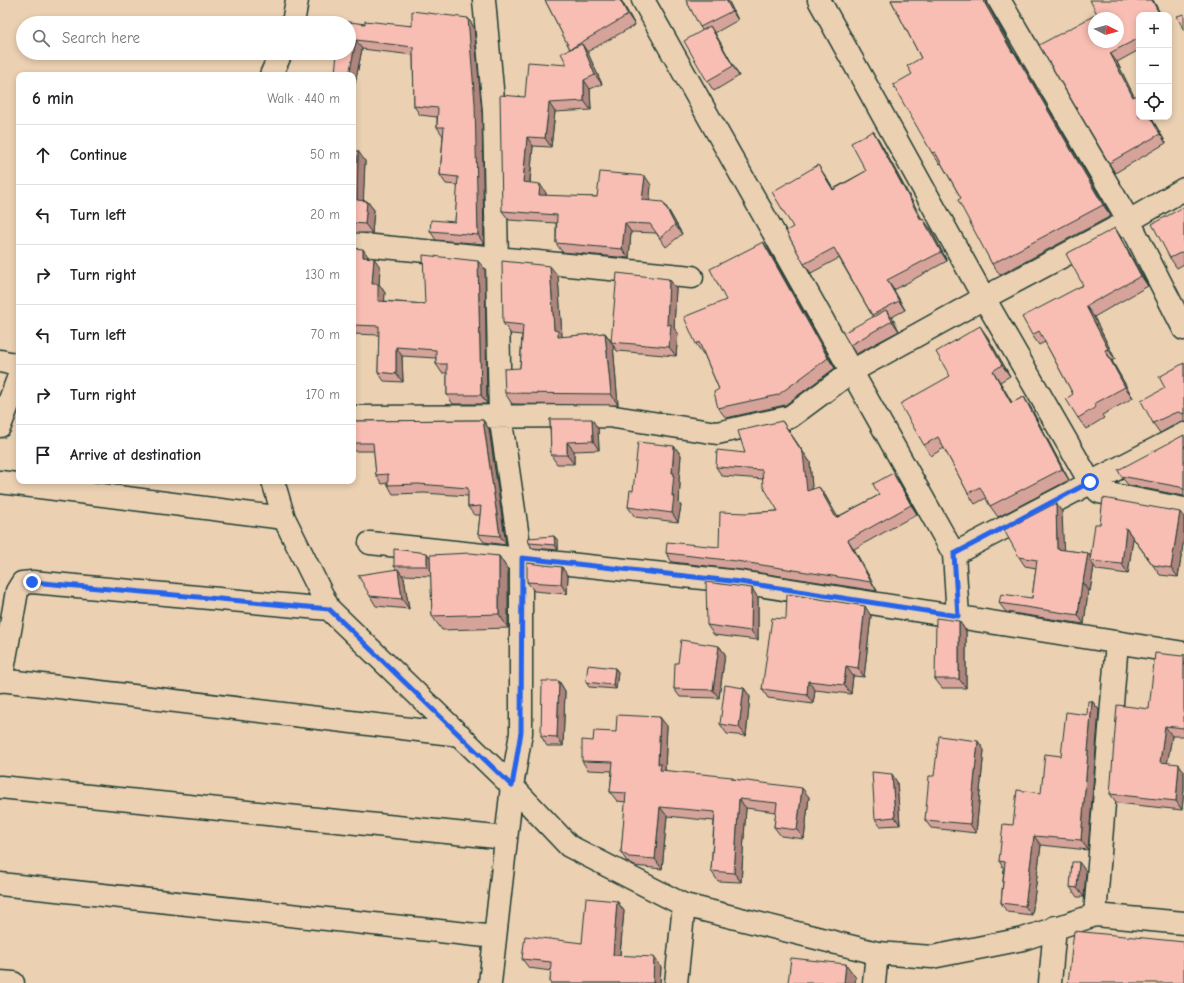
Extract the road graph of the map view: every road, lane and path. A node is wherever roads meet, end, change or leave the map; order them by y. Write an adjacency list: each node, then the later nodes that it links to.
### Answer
1 (297, 0): 6 (street)
2 (484, 0): 12 (street)
3 (643, 0): 18 (street)
4 (819, 0): 14 (street)
5 (999, 0): 10 (street)
6 (294, 16)
7 (278, 60): 8 (street)
8 (272, 72)
9 (1184, 189): 10 (street)
10 (1129, 222): 14 (street); 15 (street)
11 (356, 244): 12 (street)
12 (498, 259): 13 (street); 20 (street)
13 (692, 277)
14 (984, 298): 18 (street); 25 (street)
15 (1184, 329)
16 (0, 361): 17 (street)
17 (16, 364)
18 (852, 371): 20 (street); 30 (street)
19 (16, 384): 22 (street)
20 (500, 415): 21 (street); 31 (street)
21 (356, 416)
22 (0, 426)
23 (1184, 434): 25 (street)
24 (0, 482): 28 (street)
25 (1090, 482): 27 (street); 30 (street)
26 (273, 484): 28 (street)
27 (1184, 509)
28 (284, 518): 32 (street)
29 (370, 543): 31 (street)
30 (954, 554): 33 (street)
31 (522, 558): 33 (street); 38 (street)
32 (329, 609): 36 (street); 37 (street)
33 (958, 616): 34 (street)
34 (1117, 642): 35 (street); 43 (street)
35 (1184, 653)
36 (0, 681): 37 (street)
37 (460, 735): 38 (street)
38 (512, 786): 40 (street); 42 (street)
39 (0, 787): 40 (street)
40 (506, 838): 46 (street)
41 (0, 884): 46 (street)
42 (684, 905): 47 (street); 51 (street)
43 (1095, 915): 44 (street); 45 (street)
44 (1184, 923)
45 (1055, 928): 47 (street); 53 (street)
46 (495, 937): 50 (street)
47 (877, 953): 52 (street)
48 (0, 982): 49 (street)
49 (13, 983)
50 (490, 983)
51 (676, 983)
52 (874, 983)
53 (1050, 983)

